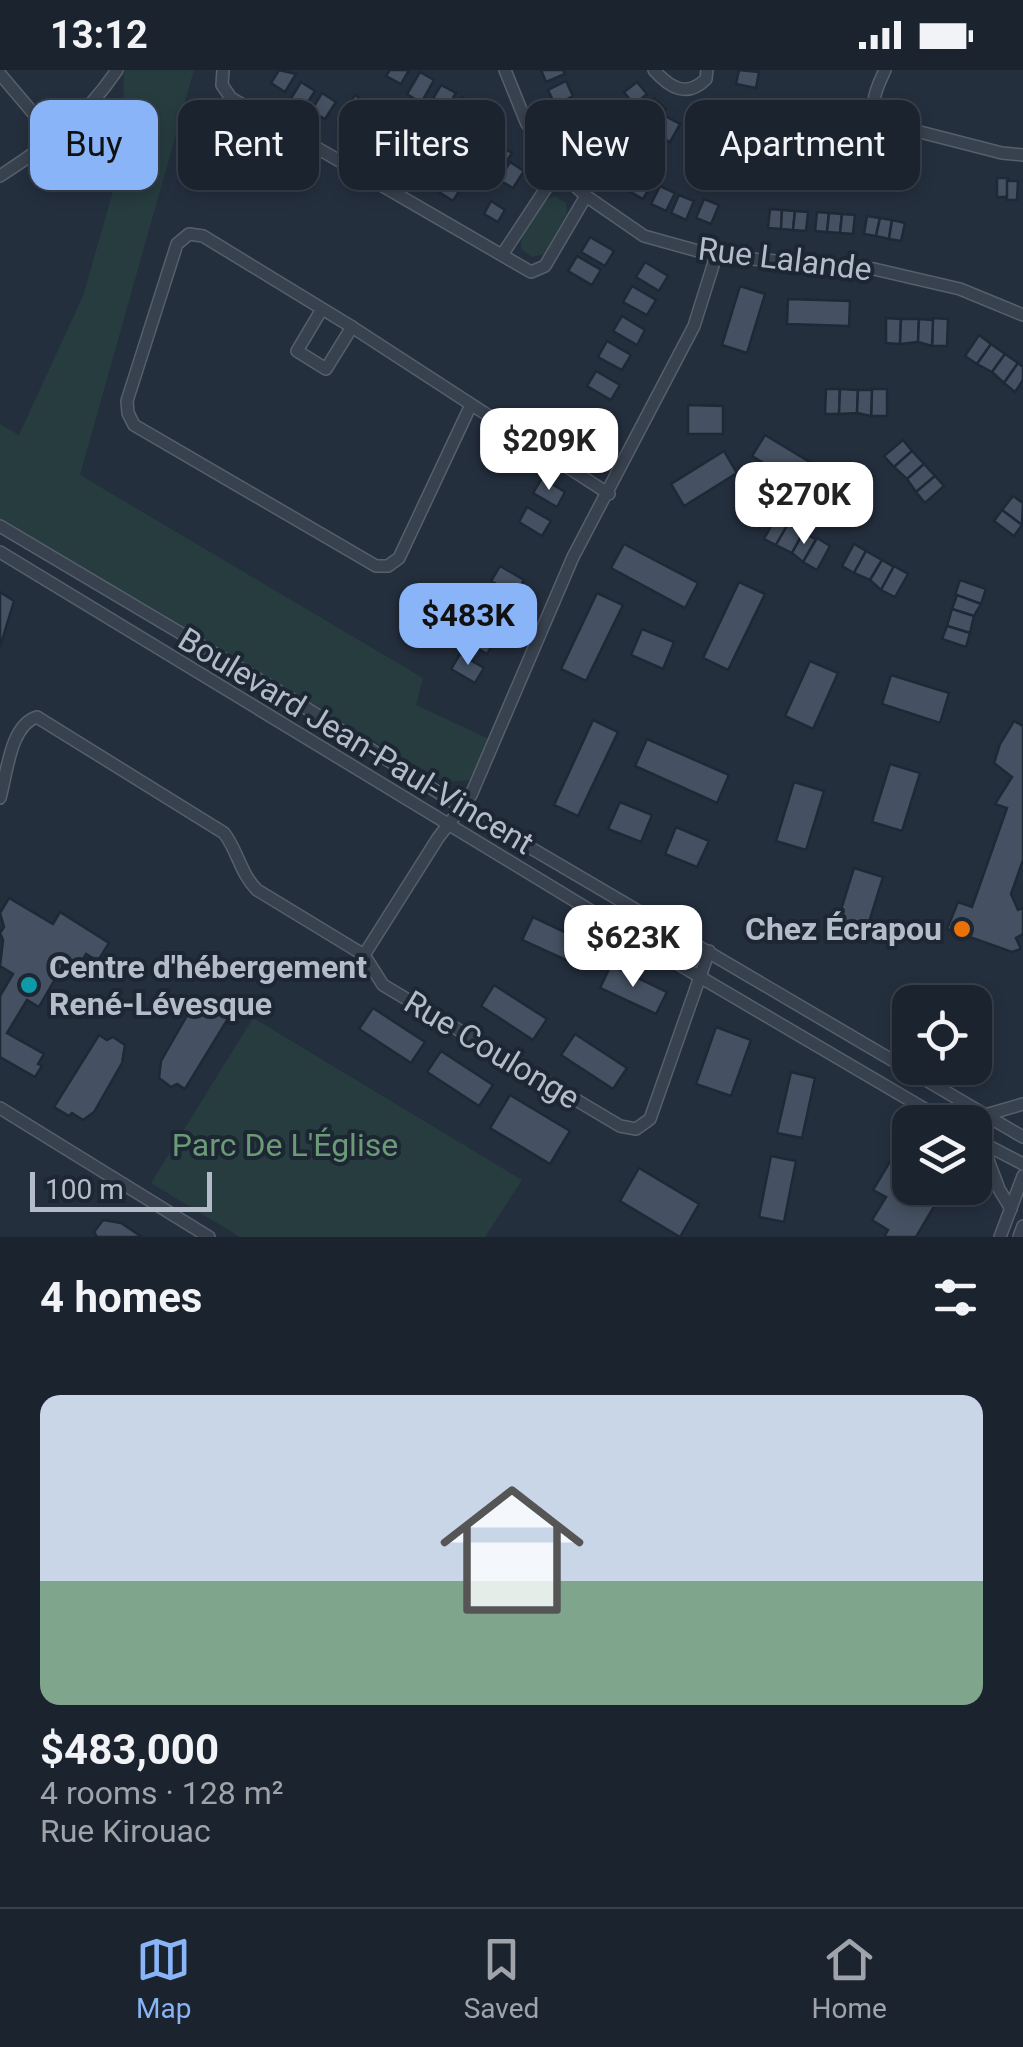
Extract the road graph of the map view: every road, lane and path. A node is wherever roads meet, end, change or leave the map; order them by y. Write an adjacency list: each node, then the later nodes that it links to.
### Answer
1 (117, 70): 8 (street)
2 (224, 70): 17 (street)
3 (505, 70): 10 (street, Rue Lalande)
4 (654, 70): 5 (street)
5 (707, 70)
6 (885, 70): 11 (street)
7 (0, 74): 9 (street)
8 (96, 100)
9 (30, 109)
10 (525, 120)
11 (1023, 154)
12 (30, 157): 13 (street)
13 (0, 176)
14 (545, 190): 17 (street)
15 (580, 190): 16 (street, Rue Lalande)
16 (586, 196): 17 (street); 18 (street, Rue Lalande)
17 (502, 254)
18 (716, 256): 20 (street, Rue Lalande); 23 (street)
19 (322, 309): 21 (street); 21 (street); 22 (street)
20 (1023, 316)
21 (352, 327): 22 (street)
22 (470, 406): 23 (street)
23 (608, 494): 29 (street)
24 (0, 526): 26 (street, Boulevard Jean-Paul-Vincent)
25 (0, 552): 27 (street, Boulevard Jean-Paul-Vincent)
26 (54, 558): 27 (street); 29 (street, Boulevard Jean-Paul-Vincent)
27 (46, 580): 30 (street, Boulevard Jean-Paul-Vincent)
28 (0, 798): 32 (street, Rue Coulonge)
29 (461, 807): 30 (street); 31 (street, Boulevard Jean-Paul-Vincent)
30 (450, 822): 32 (street); 33 (street, Boulevard Jean-Paul-Vincent)
31 (710, 951): 33 (street, Rue Coulonge); 36 (street, Boulevard Jean-Paul-Vincent)
32 (364, 956): 33 (street, Rue Coulonge)
33 (700, 976): 35 (street, Boulevard Jean-Paul-Vincent)
34 (1023, 1104): 38 (street)
35 (918, 1105)
36 (970, 1105)
37 (0, 1108): 47 (street)
38 (992, 1112)
39 (992, 1118): 40 (street, Boulevard Jean-Paul-Vincent)
40 (1023, 1137)
41 (992, 1148): 42 (street)
42 (1023, 1164)
43 (992, 1173): 45 (street)
44 (1023, 1176): 45 (street)
45 (1010, 1209): 48 (street)
46 (1023, 1226): 49 (street)
47 (209, 1237)
48 (1000, 1237)
49 (1019, 1237)

